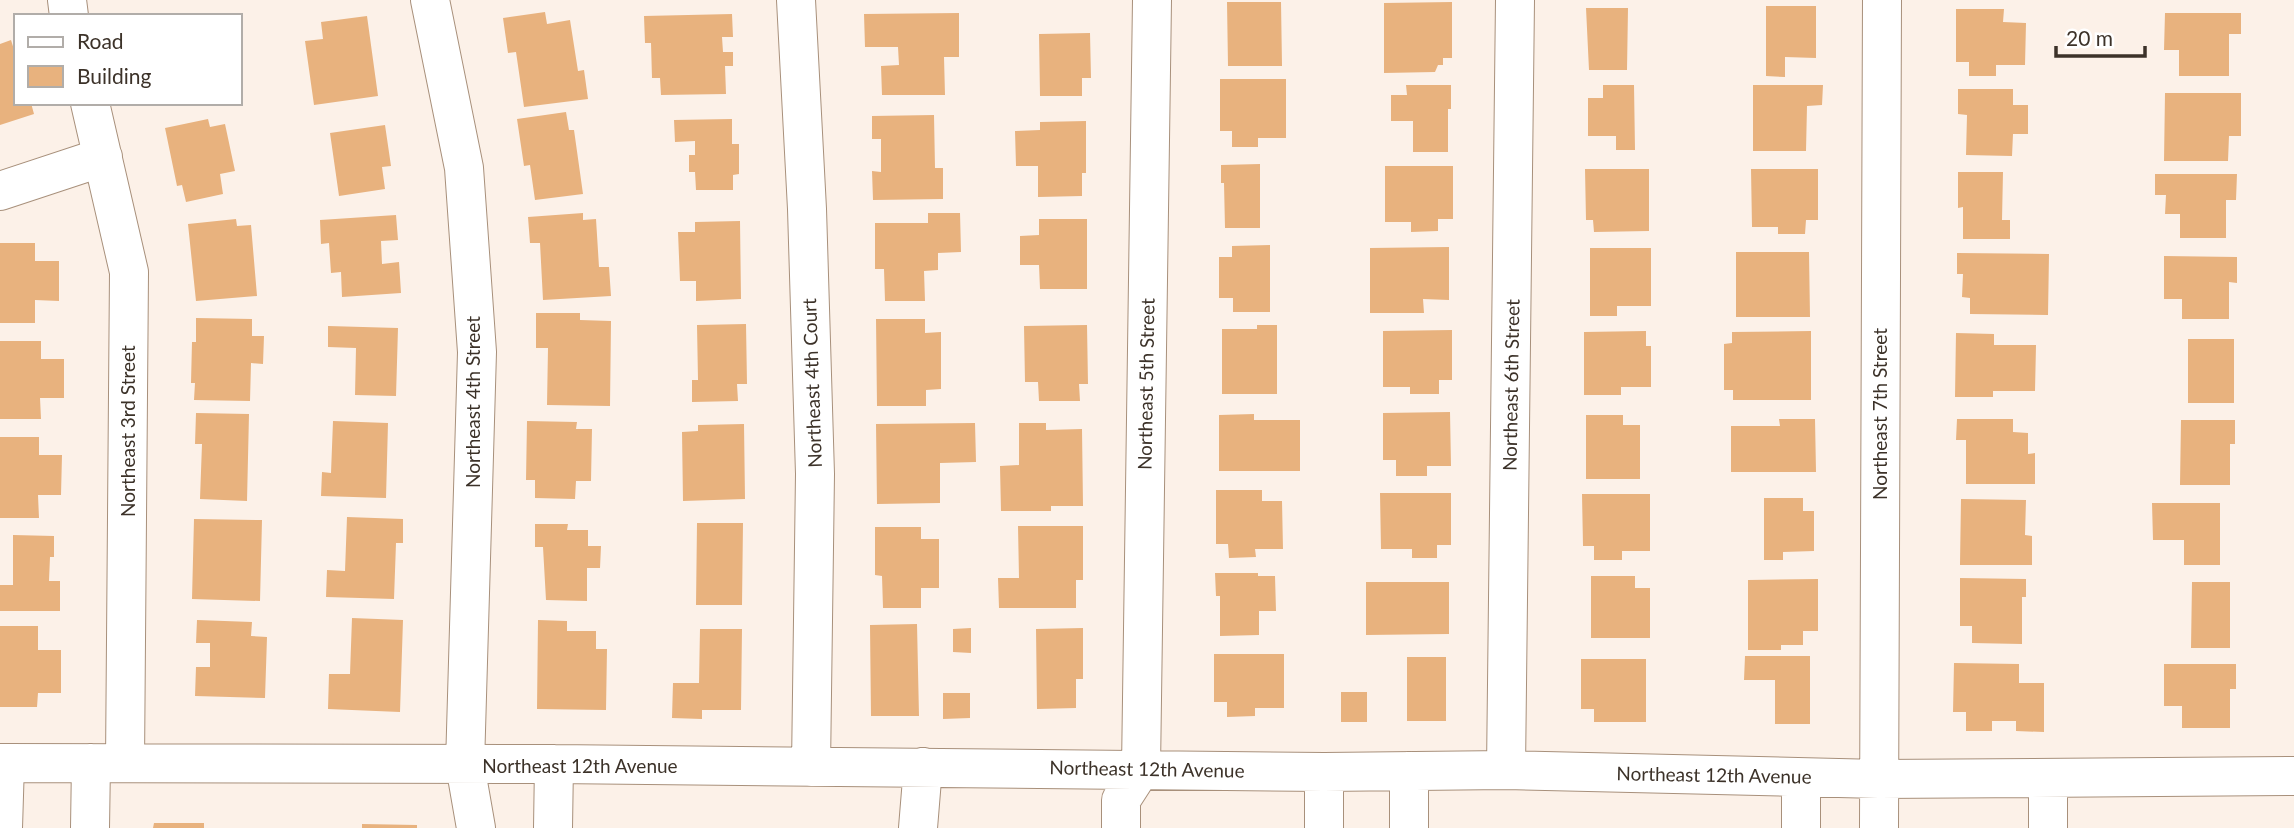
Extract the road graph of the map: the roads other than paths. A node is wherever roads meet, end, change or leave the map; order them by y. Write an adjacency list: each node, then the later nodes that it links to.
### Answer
1 (430, 0): 12 (street, Northeast 4th Street)
2 (796, 0): 13 (street, Northeast 4th Court)
3 (1152, 0): 15 (street, Northeast 5th Street)
4 (1515, 0): 16 (street, Northeast 6th Street)
5 (1882, 0): 22 (street, Northeast 7th Street)
6 (90, 105): 7 (street, Northeast 3rd Street)
7 (103, 157): 8 (street); 10 (street, Northeast 3rd Street)
8 (0, 191)
9 (2, 763): 10 (street, Northeast 12th Avenue); 23 (street)
10 (108, 763): 12 (street, Northeast 12th Avenue); 24 (street, Northeast 3rd Street)
11 (554, 764): 12 (street, Northeast 12th Avenue); 13 (street, Northeast 12th Avenue); 26 (street)
12 (465, 765): 25 (street, Northeast 4th Street)
13 (811, 767): 14 (street, Northeast 12th Avenue)
14 (923, 767): 15 (street, Northeast 12th Avenue); 27 (street)
15 (1141, 769): 18 (street, Northeast 12th Avenue); 28 (street)
16 (1506, 770): 17 (street, Northeast 12th Avenue); 20 (street, Northeast 12th Avenue)
17 (1409, 771): 18 (street, Northeast 12th Avenue); 30 (street)
18 (1324, 772): 29 (street)
19 (2294, 776): 21 (street, Northeast 12th Avenue)
20 (1801, 778): 22 (street, Northeast 12th Avenue); 31 (street)
21 (2048, 778): 22 (street, Northeast 12th Avenue); 33 (street)
22 (1879, 779): 32 (street, Northeast 7th Street)
23 (3, 828)
24 (90, 828)
25 (476, 828)
26 (553, 828)
27 (918, 828)
28 (1121, 828)
29 (1324, 828)
30 (1409, 828)
31 (1801, 828)
32 (1879, 828)
33 (2048, 828)

